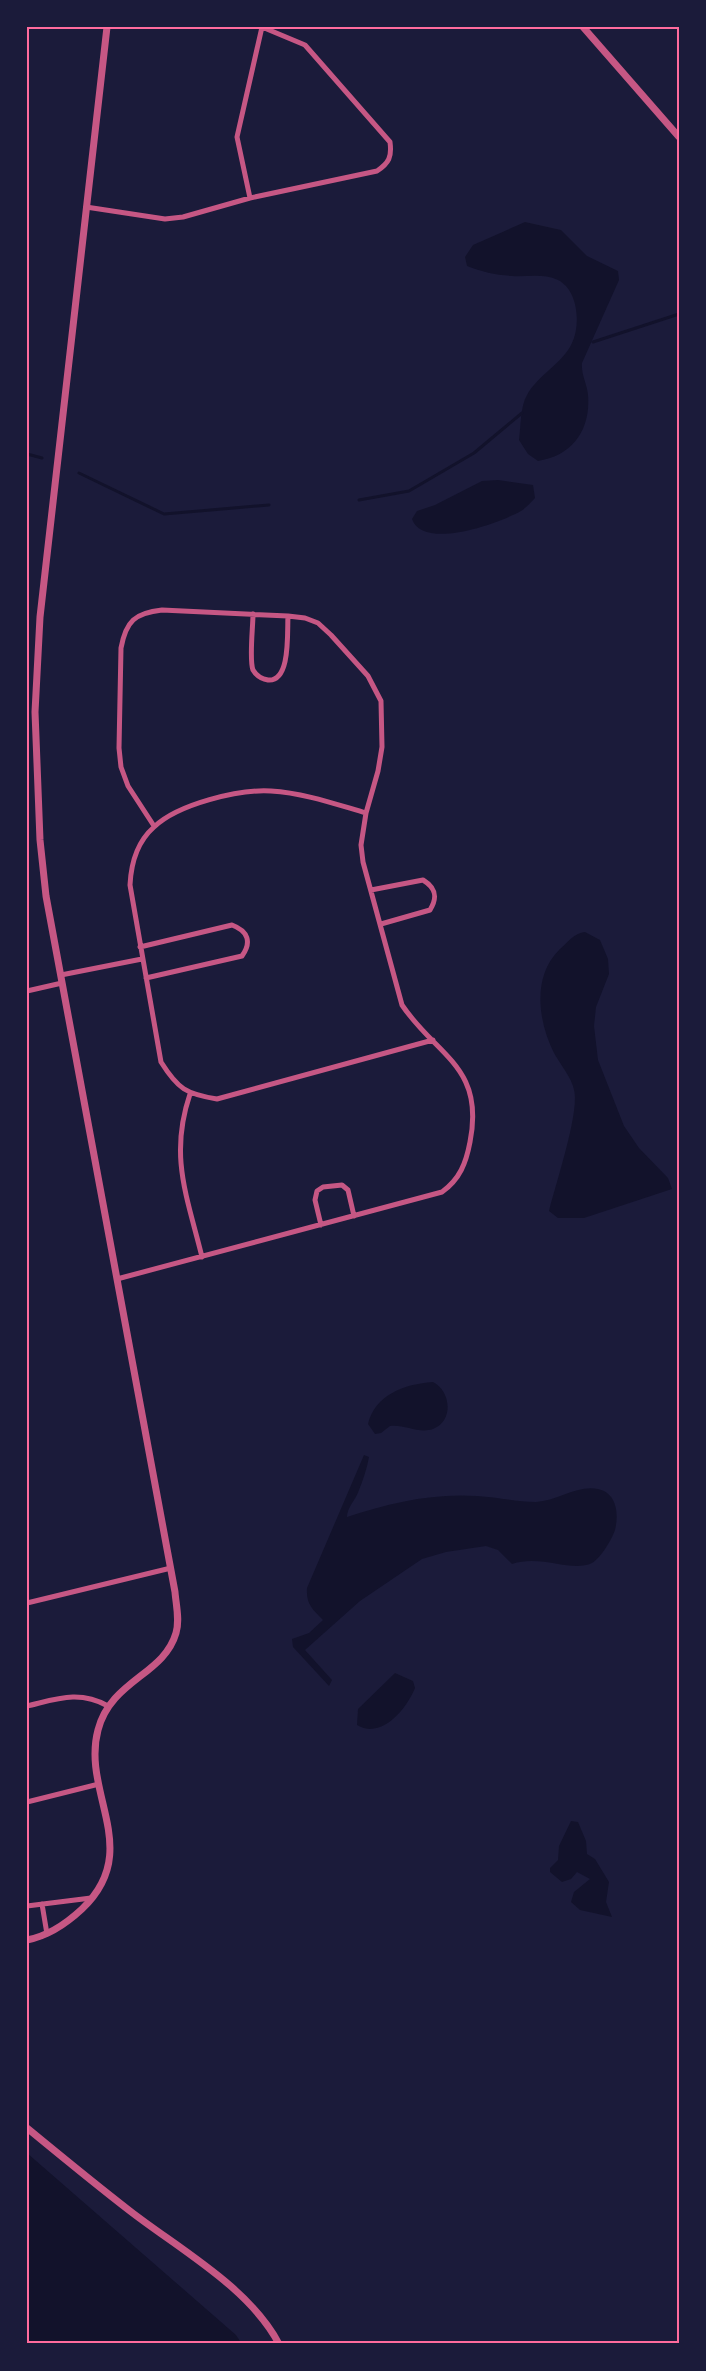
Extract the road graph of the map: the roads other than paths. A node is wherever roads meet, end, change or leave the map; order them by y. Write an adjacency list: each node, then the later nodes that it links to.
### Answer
1 (107, 27): 6 (street)
2 (262, 27): 5 (street); 5 (street)
3 (583, 27): 4 (street)
4 (679, 138)
5 (250, 198): 6 (street)
6 (86, 207): 16 (street)
7 (253, 614): 8 (street); 8 (street); 10 (street)
8 (288, 616): 9 (street)
9 (366, 813): 10 (street); 11 (street)
10 (154, 826): 13 (street)
11 (371, 890): 12 (street); 12 (street)
12 (381, 924): 18 (street)
13 (140, 947): 14 (street); 15 (street)
14 (142, 959): 15 (street); 16 (street)
15 (146, 978): 19 (street)
16 (62, 979): 17 (street); 23 (street)
17 (27, 991)
18 (433, 1040): 19 (street); 20 (street)
19 (190, 1094): 22 (street)
20 (354, 1216): 21 (street); 21 (street)
21 (321, 1225): 22 (street)
22 (202, 1257): 23 (street)
23 (117, 1279): 24 (street)
24 (171, 1568): 25 (street); 27 (street)
25 (27, 1603)
26 (27, 1706): 27 (street)
27 (108, 1706): 28 (street)
28 (99, 1784): 29 (street); 30 (street)
29 (27, 1802)
30 (91, 1898): 31 (street); 33 (street)
31 (42, 1904): 32 (street); 33 (street)
32 (27, 1906)
33 (47, 1934): 34 (street)
34 (27, 1940)
35 (27, 2128): 36 (street)
36 (279, 2344)

